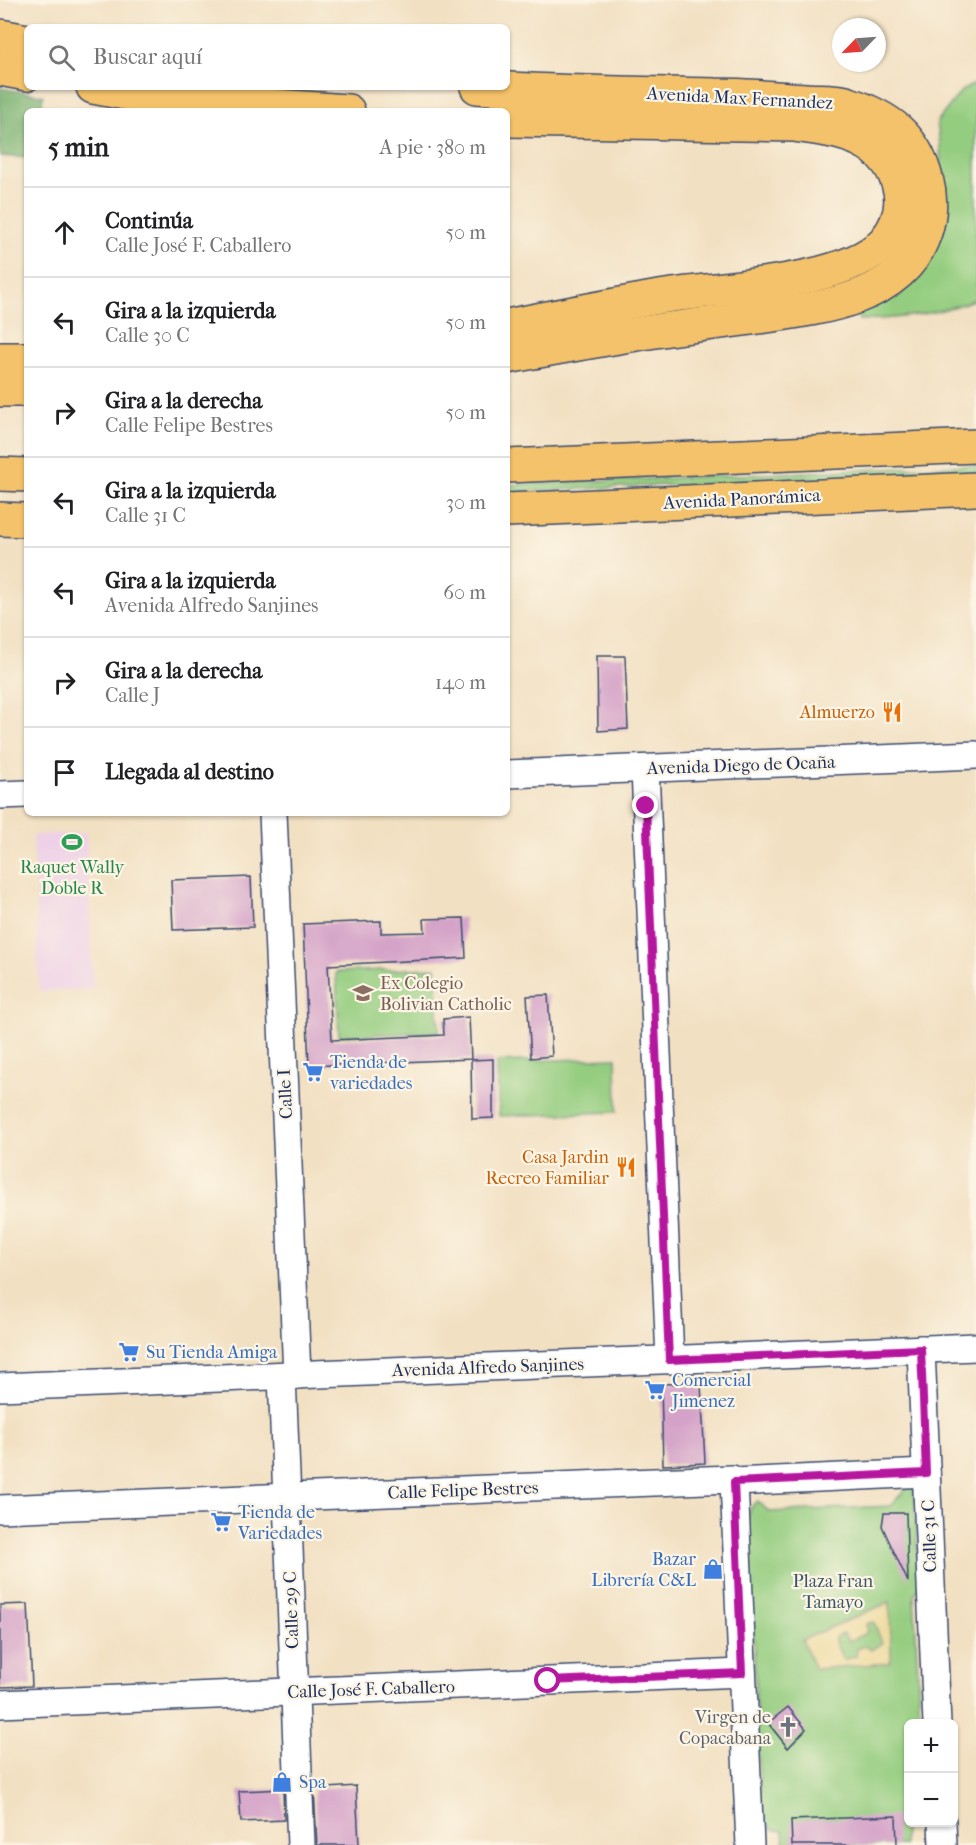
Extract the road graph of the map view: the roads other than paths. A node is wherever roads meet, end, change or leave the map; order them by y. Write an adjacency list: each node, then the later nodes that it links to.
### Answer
1 (0, 36): 2 (main road)
2 (24, 40)
3 (0, 69): 4 (main road)
4 (24, 73)
5 (112, 90): 7 (main road)
6 (510, 90): 8 (main road, Avenida Max Fernandez)
7 (305, 108)
8 (678, 108): 9 (main road, Avenida Max Fernandez); 10 (main road, Avenida Max Fernandez); 11 (main road, Avenida Max Fernandez)
9 (510, 120)
10 (510, 325)
11 (510, 356)
12 (0, 359): 13 (main road)
13 (24, 359)
14 (0, 390): 15 (main road)
15 (24, 390)
16 (976, 446): 17 (main road)
17 (510, 466)
18 (0, 474): 19 (main road)
19 (24, 475)
20 (976, 489): 21 (main road, Avenida Panorámica)
21 (510, 510)
22 (0, 519): 23 (main road)
23 (24, 520)
24 (976, 756): 25 (street, Avenida Diego de Ocaña)
25 (645, 769): 26 (street, Avenida Diego de Ocaña); 32 (street)
26 (510, 774)
27 (24, 794): 28 (street)
28 (0, 795)
29 (273, 816): 33 (street, Calle I)
30 (976, 1347): 31 (street, Avenida Alfredo Sanjines)
31 (921, 1349): 32 (street, Avenida Alfredo Sanjines); 35 (street, Calle 31 C)
32 (669, 1360): 33 (street, Avenida Alfredo Sanjines)
33 (290, 1375): 34 (street, Avenida Alfredo Sanjines); 37 (street, Calle 29 C)
34 (0, 1387)
35 (926, 1473): 36 (street, Calle Felipe Bestres); 42 (street, Calle 31 C)
36 (734, 1482): 37 (street, Calle Felipe Bestres); 39 (street)
37 (287, 1498): 38 (street, Calle Felipe Bestres); 40 (street, Calle 29 C)
38 (0, 1509)
39 (742, 1673): 40 (street, Calle José F. Caballero); 45 (street)
40 (294, 1692): 41 (street, Calle José F. Caballero); 44 (street, Calle 29 C)
41 (0, 1704)
42 (937, 1719)
43 (942, 1827): 46 (street)
44 (301, 1845)
45 (750, 1845)
46 (943, 1845)

